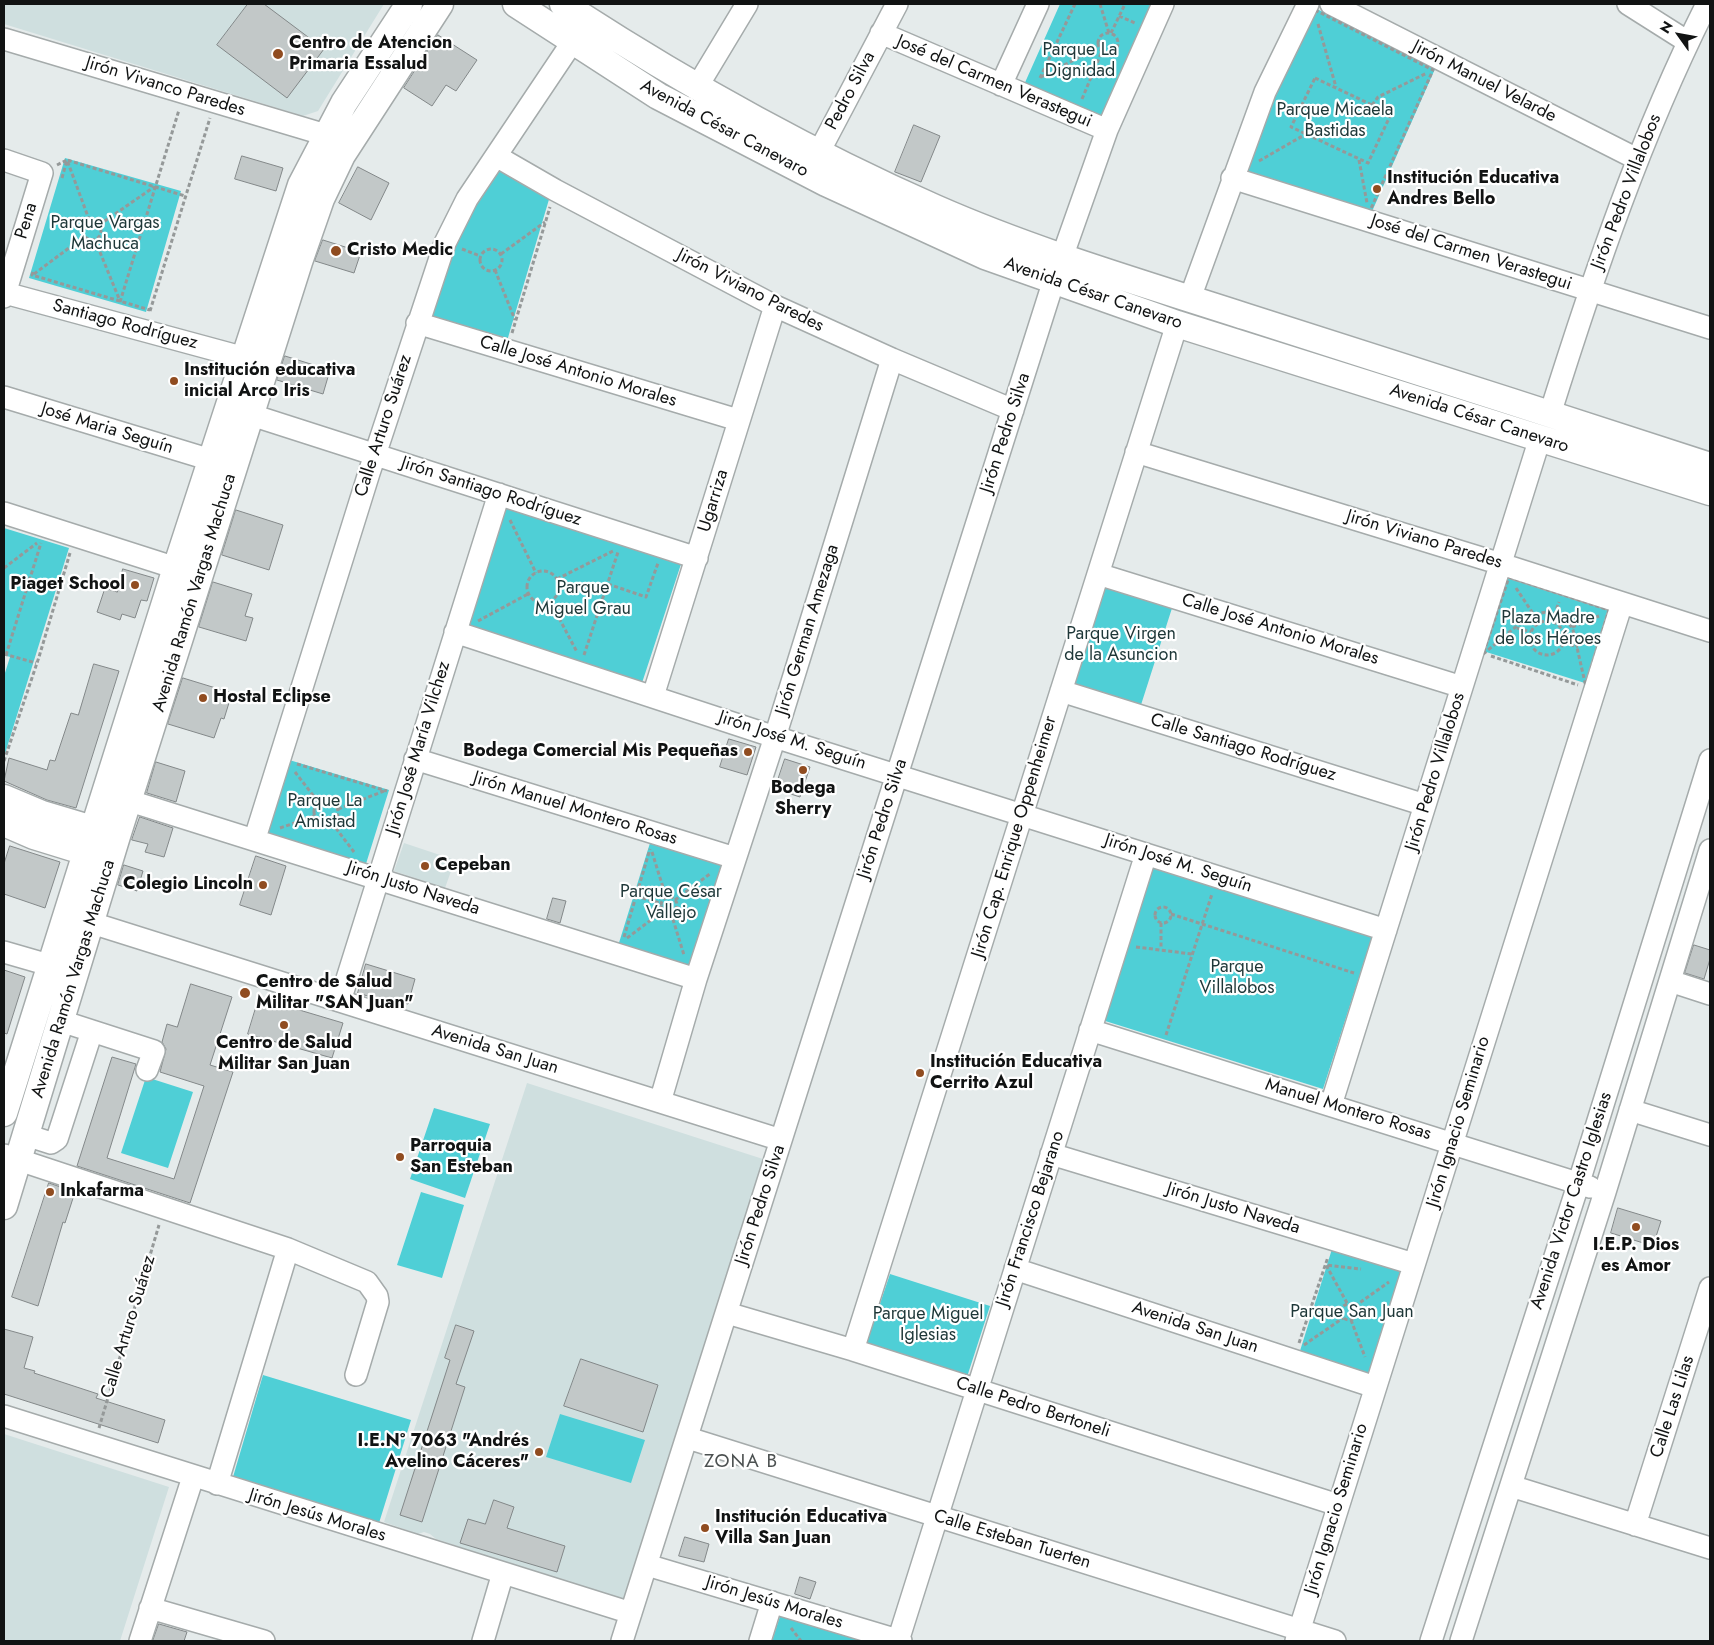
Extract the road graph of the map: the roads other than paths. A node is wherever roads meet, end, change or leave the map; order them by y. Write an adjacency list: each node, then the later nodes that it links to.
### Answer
1 (409, 4): 19 (main road, Avenida Ramón Vargas Machuca)
2 (440, 4): 37 (main road, Avenida Ramón Vargas Machuca)
3 (516, 4): 14 (main road, Avenida César Canevaro)
4 (563, 4): 17 (main road, Avenida César Canevaro)
5 (747, 4): 17 (street)
6 (897, 4): 12 (street, Pedro Silva)
7 (1038, 4): 16 (street)
8 (1163, 4): 18 (street, Jirón Pedro Silva)
9 (1628, 4): 15 (street)
10 (1707, 4): 15 (street, Jirón Pedro Villalobos)
11 (1318, 6): 22 (street, Jirón Manuel Velarde); 24 (street)
12 (881, 33): 16 (street, José del Carmen Verastegui); 20 (street, Pedro Silva)
13 (4, 39): 19 (street, Jirón Vivanco Paredes)
14 (573, 41): 21 (street, Calle Arturo Suárez); 25 (main road, Avenida César Canevaro)
15 (1688, 42): 22 (street, Jirón Pedro Villalobos)
16 (1001, 85): 18 (street, José del Carmen Verastegui)
17 (697, 87): 20 (main road, Avenida César Canevaro)
18 (1107, 130): 25 (street, Jirón Pedro Silva)
19 (326, 135): 33 (main road, Avenida Ramón Vargas Machuca)
20 (819, 152): 25 (main road, Avenida César Canevaro)
21 (496, 156): 29 (street, Jirón Viviano Paredes); 30 (street, Calle Arturo Suárez)
22 (1637, 159): 26 (street, Jirón Pedro Villalobos)
23 (4, 160): 27 (street, Pena)
24 (1241, 172): 26 (street, José del Carmen Verastegui); 28 (street)
25 (1059, 268): 28 (main road, Avenida César Canevaro); 31 (main road, Avenida César Canevaro); 36 (street, Jirón Pedro Silva)
26 (1588, 291): 32 (street, José del Carmen Verastegui); 38 (street, Jirón Pedro Villalobos)
27 (4, 295): 33 (street, Santiago Rodríguez)
28 (1190, 298): 38 (main road, Avenida César Canevaro)
29 (775, 306): 34 (street, Jirón Viviano Paredes); 39 (street, Ugarriza)
30 (417, 323): 39 (street, Calle José Antonio Morales); 42 (street, Calle Arturo Suárez)
31 (1176, 324): 40 (main road, Avenida César Canevaro); 41 (street, Jirón Cap. Enrique Oppenheimer)
32 (1710, 327)
33 (245, 358): 37 (main road, Avenida Ramón Vargas Machuca)
34 (892, 359): 36 (street, Jirón Viviano Paredes); 58 (street, Jirón German Amezaga)
35 (4, 397): 43 (street, José Maria Seguín)
36 (1013, 410): 61 (street, Jirón Pedro Silva)
37 (240, 411): 42 (street, Jirón Santiago Rodríguez); 43 (main road, Avenida Ramón Vargas Machuca); 63 (main road, Avenida Ramón Vargas Machuca)
38 (1550, 414): 44 (main road, Avenida César Canevaro)
39 (738, 420): 48 (street, Ugarriza)
40 (1540, 438): 45 (main road, Avenida César Canevaro); 49 (street, Jirón Pedro Villalobos)
41 (1136, 452): 49 (street, Jirón Viviano Paredes); 51 (street, Jirón Cap. Enrique Oppenheimer)
42 (375, 454): 46 (street, Jirón Santiago Rodríguez); 67 (street, Calle Arturo Suárez)
43 (211, 460): 50 (main road, Avenida Ramón Vargas Machuca)
44 (1710, 466)
45 (1710, 492)
46 (499, 494): 48 (street, Jirón Santiago Rodríguez); 54 (street, Jirón José María Vilchez)
47 (4, 513): 50 (street)
48 (697, 558): 57 (street, Ugarriza)
49 (1501, 564): 52 (street, Jirón Viviano Paredes); 55 (street, Jirón Pedro Villalobos)
50 (176, 568): 68 (main road, Avenida Ramón Vargas Machuca)
51 (1098, 574): 55 (street, Calle José Antonio Morales); 56 (street, Jirón Cap. Enrique Oppenheimer)
52 (1617, 608): 53 (street, Jirón Viviano Paredes); 92 (street, Jirón Ignacio Seminario)
53 (1710, 631)
54 (455, 632): 57 (street, Jirón José M. Seguín); 59 (street, Jirón José María Vilchez)
55 (1462, 687): 64 (street, Jirón Pedro Villalobos)
56 (1061, 691): 64 (street, Calle Santiago Rodríguez); 65 (street, Jirón Cap. Enrique Oppenheimer)
57 (653, 696): 58 (street, Jirón José M. Seguín)
58 (775, 736): 61 (street, Jirón José M. Seguín); 71 (street, Jirón German Amezaga)
59 (415, 759): 71 (street, Jirón Manuel Montero Rosas); 72 (street, Jirón José María Vilchez)
60 (1710, 760): 95 (street, Avenida Victor Castro Iglesias)
61 (897, 775): 65 (street, Jirón José M. Seguín); 91 (street, Jirón Pedro Silva)
62 (4, 798): 68 (main road)
63 (130, 801): 67 (street, Jirón Justo Naveda); 68 (main road, Avenida Ramón Vargas Machuca)
64 (1425, 805): 75 (street, Jirón Pedro Villalobos)
65 (1022, 814): 70 (street, Jirón José M. Seguín); 103 (street, Jirón Cap. Enrique Oppenheimer)
66 (4, 823): 68 (main road)
67 (255, 838): 72 (street, Jirón Justo Naveda)
68 (102, 844): 73 (main road, Avenida Ramón Vargas Machuca); 74 (main road, Avenida Ramón Vargas Machuca)
69 (1710, 853): 79 (street, Avenida Victor Castro Iglesias)
70 (1146, 854): 75 (street, Jirón José M. Seguín); 83 (street, Jirón Francisco Bejarano)
71 (734, 858): 78 (street, Jirón German Amezaga)
72 (378, 878): 78 (street, Jirón Justo Naveda); 81 (street, Jirón José María Vilchez)
73 (65, 915): 74 (street, Avenida San Juan); 77 (main road, Avenida Ramón Vargas Machuca)
74 (91, 923): 81 (street, Avenida San Juan); 82 (main road, Avenida Ramón Vargas Machuca)
75 (1386, 930): 87 (street, Jirón Pedro Villalobos)
76 (4, 952): 77 (street)
77 (49, 965): 89 (main road, Avenida Ramón Vargas Machuca)
78 (696, 978): 86 (street, Jirón German Amezaga)
79 (1670, 981): 80 (street); 88 (street, Avenida Victor Castro Iglesias)
80 (1710, 994)
81 (340, 1001): 86 (street, Avenida San Juan)
82 (61, 1021): 84 (street); 93 (main road, Avenida Ramón Vargas Machuca)
83 (1090, 1030): 87 (street, Manuel Montero Rosas); 94 (street, Jirón Francisco Bejarano)
84 (92, 1031): 85 (street); 93 (street)
85 (147, 1070)
86 (660, 1102): 91 (street, Avenida San Juan)
87 (1331, 1105): 92 (street, Manuel Montero Rosas)
88 (1630, 1110): 90 (street); 96 (street, Avenida Victor Castro Iglesias)
89 (4, 1113)
90 (1710, 1135)
91 (781, 1140): 102 (street, Jirón Pedro Silva)
92 (1452, 1143): 95 (street, Manuel Montero Rosas); 99 (street, Jirón Ignacio Seminario)
93 (16, 1150): 97 (main road, Avenida Ramón Vargas Machuca); 98 (street)
94 (1051, 1154): 99 (street, Jirón Justo Naveda); 100 (street, Jirón Francisco Bejarano)
95 (1579, 1182): 96 (street, Manuel Montero Rosas); 129 (street, Avenida Victor Castro Iglesias)
96 (1605, 1192): 111 (street, Avenida Victor Castro Iglesias)
97 (4, 1206)
98 (288, 1249): 104 (street); 110 (street)
99 (1414, 1264): 105 (street, Jirón Ignacio Seminario)
100 (1015, 1269): 105 (street, Avenida San Juan); 106 (street, Jirón Francisco Bejarano)
101 (1710, 1288): 114 (street, Calle Las Lilas)
102 (726, 1313): 103 (street, Calle Pedro Bertoneli); 108 (street, Jirón Pedro Silva)
103 (853, 1350): 106 (street, Calle Pedro Bertoneli)
104 (356, 1375)
105 (1375, 1387): 112 (street, Jirón Ignacio Seminario)
106 (977, 1390): 112 (street, Calle Pedro Bertoneli); 113 (street, Jirón Francisco Bejarano)
107 (4, 1416): 109 (street, Jirón Jesús Morales)
108 (688, 1438): 113 (street, Calle Esteban Tuerten); 116 (street, Jirón Pedro Silva)
109 (193, 1477): 110 (street, Jirón Jesús Morales); 119 (street)
110 (217, 1484): 117 (street, Jirón Jesús Morales)
111 (1512, 1486): 114 (street); 130 (street, Avenida Victor Castro Iglesias)
112 (1338, 1505): 121 (street, Jirón Ignacio Seminario)
113 (937, 1516): 121 (street, Calle Esteban Tuerten); 127 (street, Jirón Francisco Bejarano)
114 (1635, 1525): 115 (street)
115 (1710, 1548)
116 (647, 1564): 118 (street, Jirón Jesús Morales); 120 (street, Jirón Pedro Silva)
117 (503, 1573): 120 (street, Jirón Jesús Morales); 124 (street)
118 (772, 1602): 126 (street); 127 (street, Jirón Jesús Morales)
119 (150, 1608): 122 (street); 123 (street)
120 (631, 1613): 125 (street, Jirón Pedro Silva)
121 (1298, 1636): 128 (street, Calle Esteban Tuerten)
122 (140, 1641)
123 (264, 1641)
124 (483, 1641)
125 (622, 1641)
126 (760, 1641)
127 (899, 1641)
128 (1335, 1641)
129 (1431, 1641)
130 (1461, 1641)

